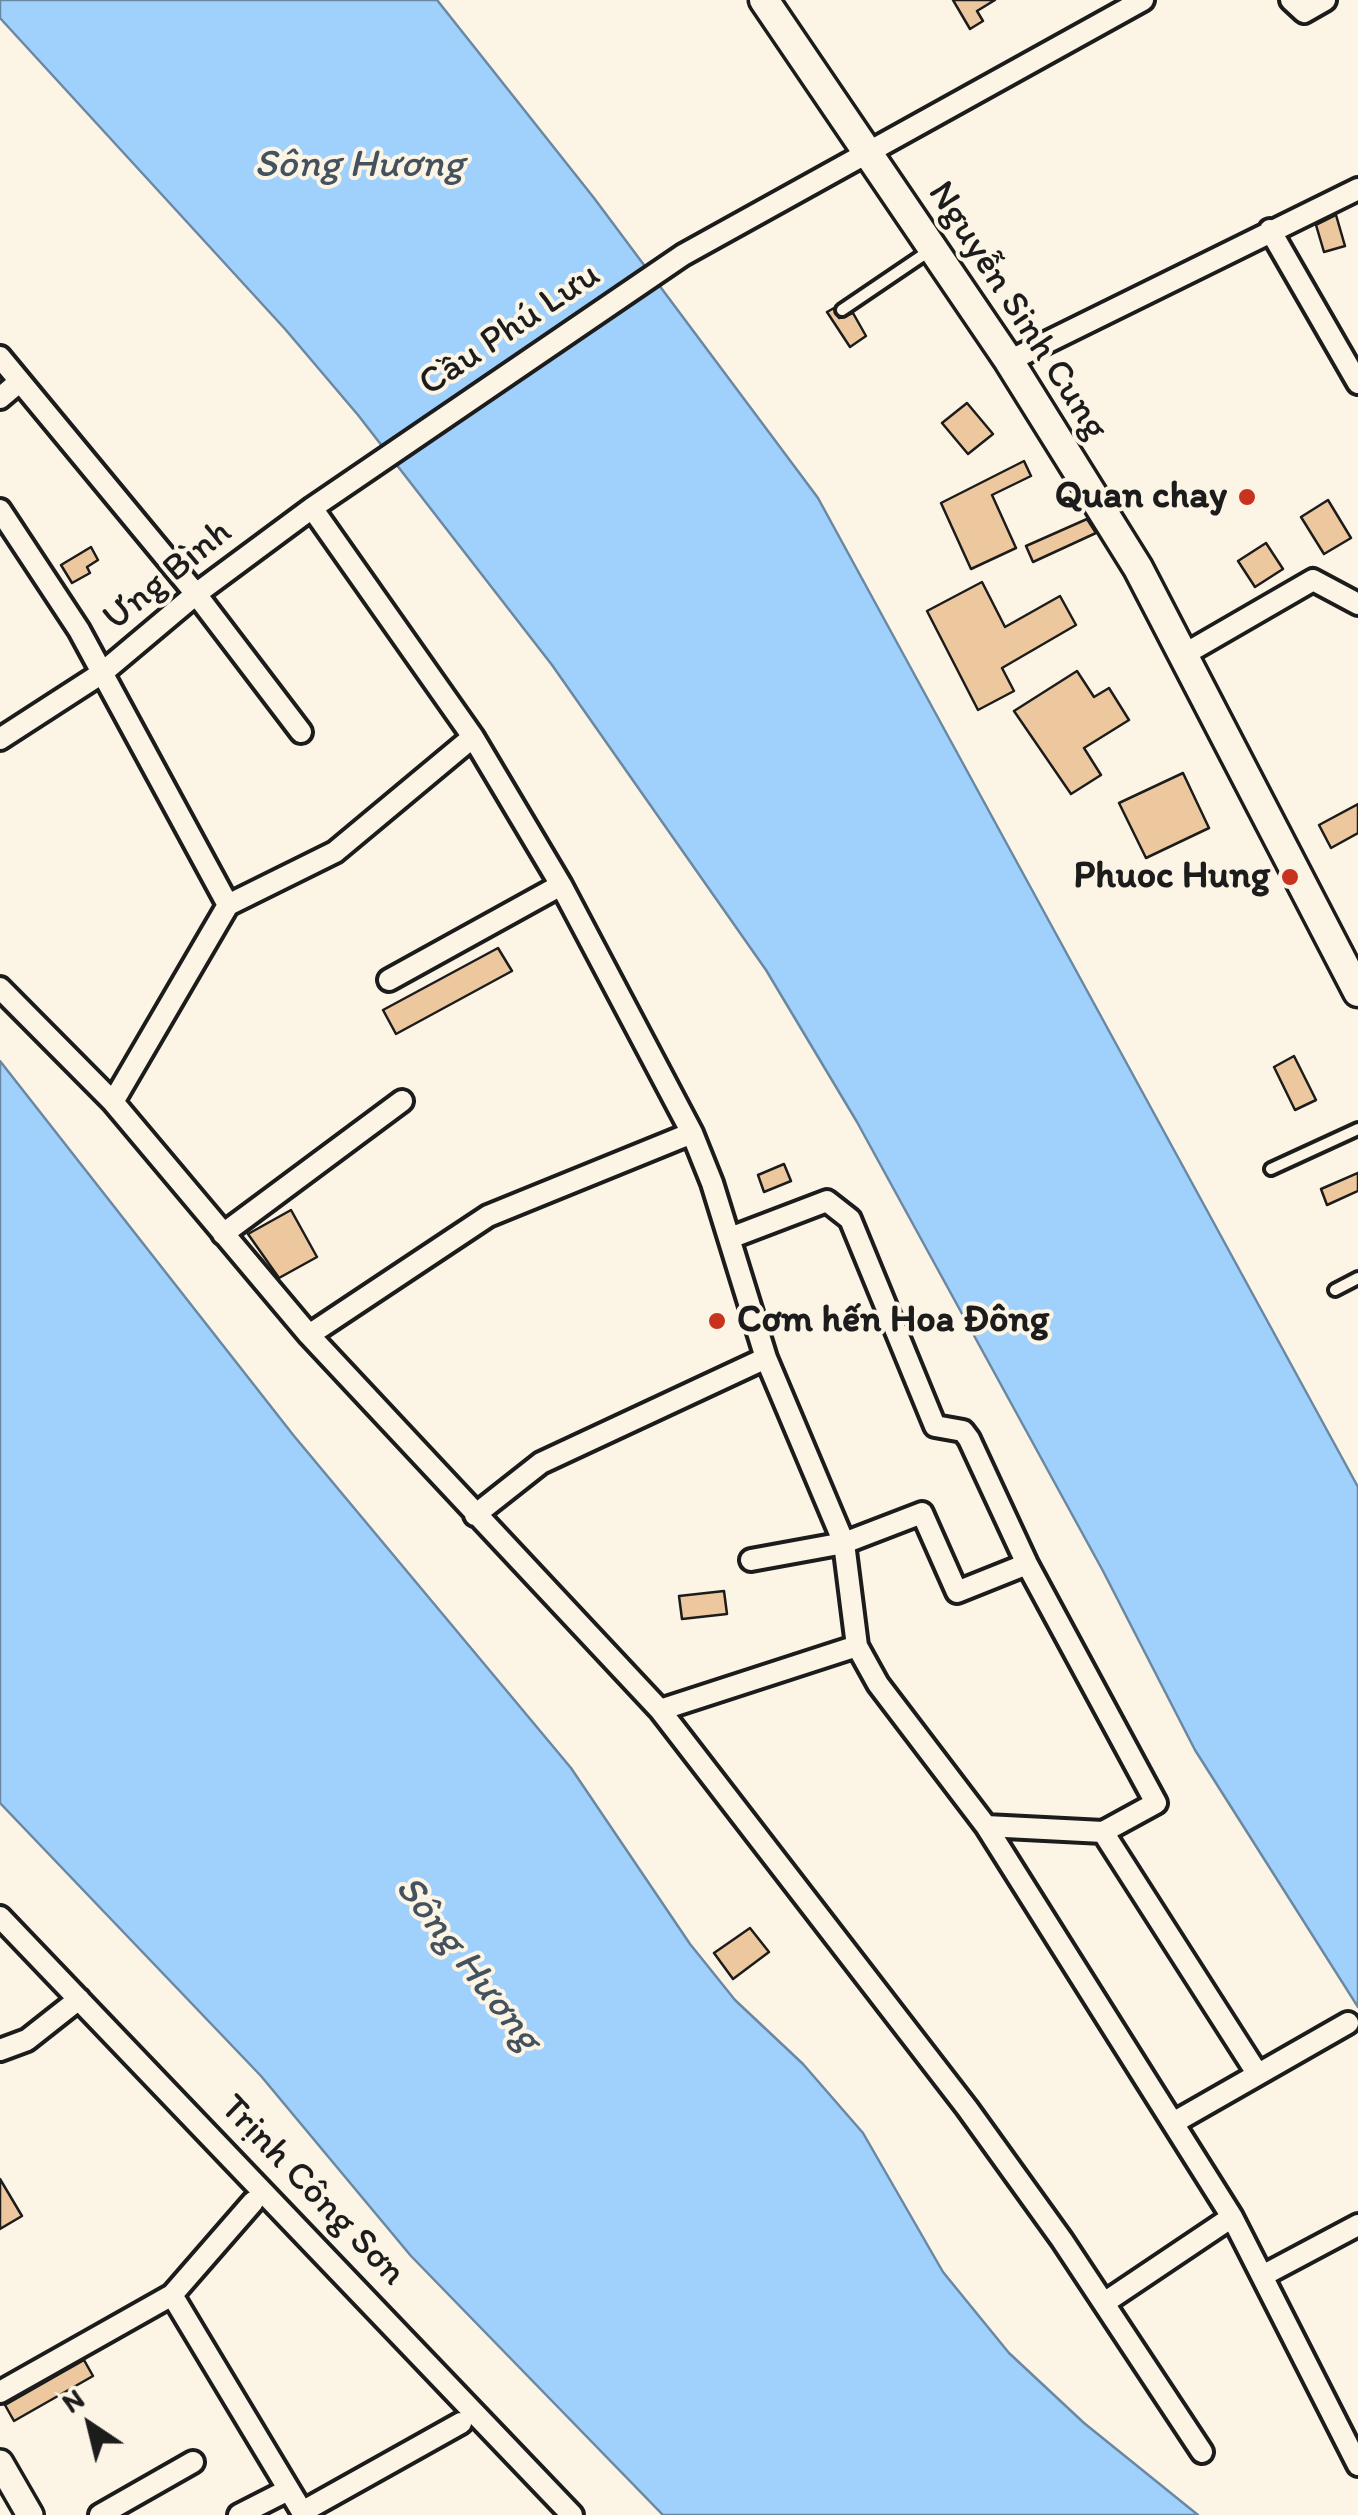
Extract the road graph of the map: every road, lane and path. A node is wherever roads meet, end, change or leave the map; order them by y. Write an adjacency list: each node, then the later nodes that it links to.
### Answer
1 (764, 0): 6 (main road, Nguyễn Sinh Cung)
2 (1143, 0): 5 (street)
3 (1292, 0): 4 (street)
4 (1325, 0)
5 (1107, 9): 6 (street)
6 (865, 150): 9 (main road, Nguyễn Sinh Cung); 16 (street, Cầu Phú Lưu)
7 (1358, 189): 8 (street)
8 (1270, 230): 12 (street); 14 (street)
9 (932, 249): 10 (lane); 12 (main road, Nguyễn Sinh Cung)
10 (842, 310)
11 (0, 357): 13 (street)
12 (1010, 362): 21 (main road, Nguyễn Sinh Cung)
13 (20, 382): 15 (street); 19 (street)
14 (1358, 384)
15 (0, 398)
16 (376, 464): 17 (street, Ưng Bình)
17 (312, 508): 19 (street, Ưng Bình); 24 (street)
18 (0, 510): 22 (street)
19 (196, 594): 22 (street, Ưng Bình); 23 (street)
20 (1358, 604): 21 (street)
21 (1185, 654): 28 (main road, Nguyễn Sinh Cung)
22 (102, 674): 25 (street, Ưng Bình); 27 (street)
23 (301, 732)
24 (473, 737): 26 (street); 27 (street)
25 (0, 738)
26 (561, 885): 29 (street); 34 (street)
27 (228, 905): 32 (street)
28 (1354, 977)
29 (389, 980)
30 (0, 988): 32 (street)
31 (402, 1101): 36 (street)
32 (113, 1102): 36 (street)
33 (1358, 1129): 35 (lane)
34 (692, 1133): 37 (street); 40 (street)
35 (1272, 1169)
36 (223, 1234): 40 (street)
37 (730, 1238): 41 (street); 45 (street)
38 (1358, 1278): 39 (lane)
39 (1334, 1290)
40 (308, 1335): 42 (street)
41 (766, 1358): 42 (street); 43 (street)
42 (475, 1515): 47 (street)
43 (844, 1542): 44 (street); 45 (street); 46 (street)
44 (751, 1560)
45 (1027, 1564): 49 (street)
46 (857, 1646): 47 (street); 48 (street)
47 (660, 1710): 61 (street)
48 (986, 1826): 49 (street); 55 (street)
49 (1103, 1832): 54 (street)
50 (0, 1917): 51 (street, Trịnh Công Sơn)
51 (79, 1999): 53 (street); 73 (street, Trịnh Công Sơn)
52 (1348, 2023): 54 (street)
53 (0, 2050)
54 (1257, 2073): 55 (street)
55 (1172, 2123): 57 (street)
56 (253, 2202): 60 (street)
57 (1232, 2217): 59 (street); 61 (street)
58 (1358, 2224): 59 (street)
59 (1264, 2275): 67 (street)
60 (172, 2295): 62 (street); 68 (street)
61 (1104, 2302): 64 (street)
62 (0, 2392)
63 (462, 2423): 69 (street)
64 (1202, 2452)
65 (193, 2462): 71 (street)
66 (0, 2463): 70 (street)
67 (1358, 2465)
68 (288, 2490): 69 (street); 72 (street)
69 (303, 2514)
70 (30, 2515)
71 (100, 2515)
72 (239, 2515)
73 (572, 2515)

